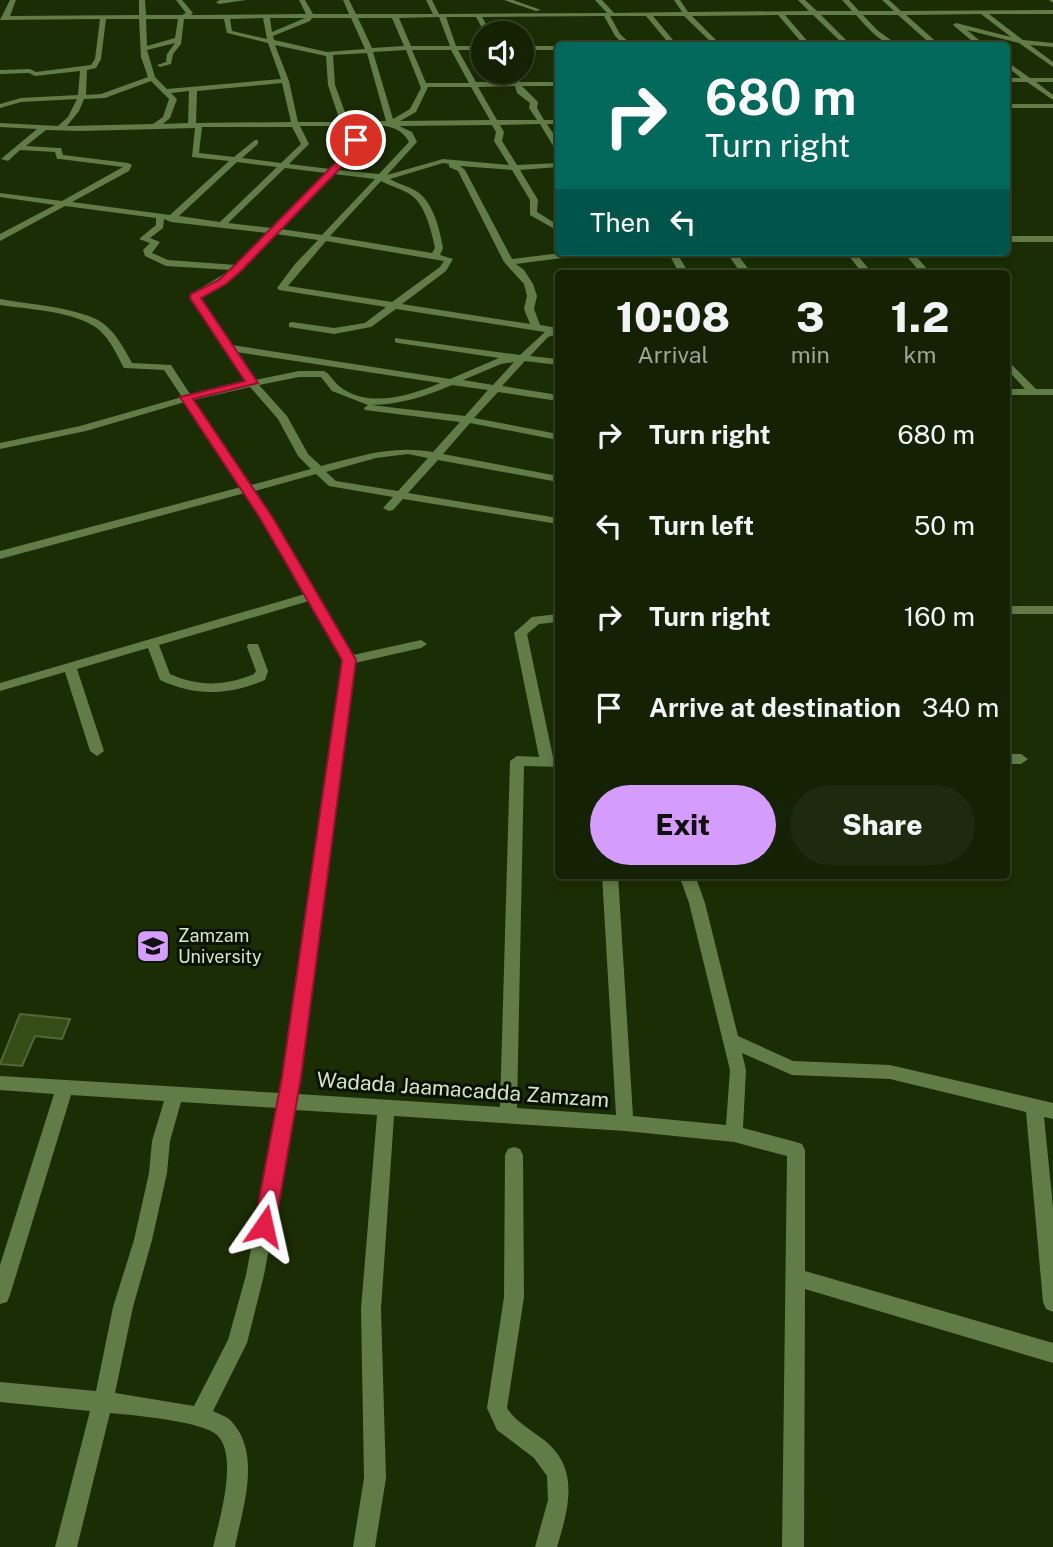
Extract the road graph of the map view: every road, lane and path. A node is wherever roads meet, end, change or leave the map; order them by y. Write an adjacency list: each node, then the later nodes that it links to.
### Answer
1 (13, 0): 39 (street)
2 (142, 0): 40 (street)
3 (179, 0): 41 (street)
4 (243, 0): 17 (street)
5 (302, 0): 37 (street)
6 (346, 0): 38 (street)
7 (429, 0): 34 (street)
8 (507, 0): 21 (street)
9 (544, 0): 21 (street)
10 (598, 0): 30 (street)
11 (677, 0): 31 (street)
12 (800, 0): 26 (street)
13 (845, 0): 32 (street)
14 (885, 0): 27 (street)
15 (923, 0): 28 (street)
16 (1012, 0): 19 (street)
17 (219, 1): 42 (street)
18 (723, 6): 24 (street)
19 (1030, 12): 20 (street); 22 (street)
20 (1053, 12)
21 (537, 13): 29 (street); 30 (street)
22 (981, 13): 28 (street); 56 (street)
23 (648, 14): 30 (street); 31 (street); 49 (street)
24 (734, 14): 25 (street); 31 (street)
25 (780, 14): 26 (street); 51 (street)
26 (816, 14): 32 (street); 52 (street)
27 (903, 14): 28 (street); 32 (street); 54 (street)
28 (941, 14): 45 (street)
29 (478, 15): 34 (street); 44 (street)
30 (610, 15): 48 (street)
31 (687, 15): 50 (street)
32 (858, 15): 53 (street)
33 (395, 16): 34 (street); 38 (street); 58 (street)
34 (439, 16): 64 (street)
35 (227, 17): 36 (street); 42 (street); 46 (street)
36 (266, 17): 37 (street); 46 (street)
37 (307, 17): 38 (street); 46 (street)
38 (354, 17): 63 (street)
39 (3, 18): 43 (street)
40 (141, 18): 41 (street); 43 (street); 62 (street)
41 (181, 18): 42 (street); 47 (street)
42 (218, 18)
43 (103, 19): 69 (street)
44 (481, 21)
45 (956, 25): 55 (street); 56 (street)
46 (271, 38): 65 (street); 72 (street)
47 (177, 40): 62 (street); 66 (street)
48 (625, 42)
49 (672, 42)
50 (715, 42)
51 (806, 42)
52 (845, 42)
53 (891, 42)
54 (934, 42)
55 (978, 42)
56 (1024, 42): 57 (street); 67 (street)
57 (1053, 45)
58 (410, 48): 63 (street); 64 (street); 79 (street)
59 (471, 48): 64 (street)
60 (534, 48): 61 (street)
61 (555, 48)
62 (145, 49): 71 (street)
63 (369, 49): 65 (street); 93 (street)
64 (454, 49): 80 (street)
65 (329, 55): 92 (street)
66 (160, 65)
67 (1053, 65)
68 (1010, 66): 74 (street)
69 (83, 69): 70 (street); 83 (street)
70 (0, 72)
71 (152, 78): 82 (street); 83 (street)
72 (285, 80): 81 (street); 91 (street)
73 (1010, 80): 74 (street)
74 (1029, 80): 75 (street); 84 (street)
75 (1053, 80)
76 (555, 83): 78 (street)
77 (518, 84): 80 (street); 88 (street)
78 (534, 84)
79 (423, 85): 80 (street); 93 (street)
80 (473, 85): 89 (street)
81 (193, 87): 82 (street); 95 (street)
82 (165, 91): 96 (street)
83 (83, 97): 85 (street); 98 (street)
84 (1053, 98)
85 (0, 106)
86 (1010, 106): 87 (street)
87 (1053, 106)
88 (542, 121): 89 (street); 90 (street); 100 (street)
89 (494, 122): 93 (street); 107 (street)
90 (555, 122)
91 (295, 124): 92 (street); 95 (street); 106 (street)
92 (339, 124): 93 (street); 108 (street)
93 (391, 124): 109 (street)
94 (0, 125): 97 (street)
95 (195, 125): 96 (street); 103 (street)
96 (156, 126): 98 (street)
97 (44, 127): 98 (street); 101 (street)
98 (58, 129)
99 (255, 142): 103 (street)
100 (555, 142)
101 (18, 148): 102 (street); 111 (street)
102 (5, 159)
103 (236, 160): 106 (street); 113 (street)
104 (444, 161): 107 (street); 109 (street); 125 (street)
105 (555, 165): 107 (street)
106 (283, 166): 108 (street); 114 (street)
107 (515, 166): 115 (street)
108 (331, 172): 109 (street); 116 (street)
109 (380, 177): 118 (street); 121 (street)
110 (0, 195): 111 (street)
111 (64, 204): 112 (street); 117 (street)
112 (160, 218): 113 (street); 126 (street)
113 (171, 219): 114 (street)
114 (222, 224): 116 (street)
115 (555, 226)
116 (273, 232): 118 (street); 126 (street)
117 (0, 238)
118 (325, 238): 121 (street); 130 (street)
119 (1010, 239): 120 (street)
120 (1053, 239)
121 (435, 255): 130 (street)
122 (555, 256): 125 (street)
123 (853, 256): 127 (street)
124 (911, 256): 128 (street)
125 (508, 262): 132 (street)
126 (238, 268): 136 (street)
127 (865, 270)
128 (923, 270)
129 (0, 302): 147 (street)
130 (396, 306): 131 (street); 132 (street)
131 (292, 325)
132 (536, 327): 133 (street)
133 (555, 330)
134 (555, 332): 137 (street)
135 (398, 340): 137 (street)
136 (229, 348): 140 (street); 141 (street)
137 (523, 357): 138 (street); 140 (street); 142 (street)
138 (555, 362)
139 (1010, 366): 144 (street)
140 (453, 382): 142 (street); 146 (street)
141 (252, 383): 146 (street); 147 (street); 153 (street)
142 (495, 389): 148 (street); 149 (street)
143 (1010, 392): 144 (street)
144 (1033, 392): 145 (street)
145 (1053, 392)
146 (345, 393): 149 (street)
147 (186, 397): 151 (street); 155 (street)
148 (555, 398)
149 (468, 420): 150 (street); 152 (street)
150 (555, 436)
151 (0, 446)
152 (433, 457): 153 (street); 154 (street); 156 (street)
153 (318, 472): 155 (street); 156 (street)
154 (555, 477)
155 (248, 490): 159 (street); 160 (street)
156 (401, 494): 157 (street); 158 (street)
157 (389, 508)
158 (555, 520)
159 (0, 555)
160 (311, 596): 164 (street); 167 (street)
161 (1010, 610): 162 (street)
162 (1053, 610)
163 (555, 618): 171 (street)
164 (152, 643): 166 (street); 168 (street)
165 (421, 644): 167 (street)
166 (253, 647)
167 (349, 660): 178 (street)
168 (69, 667): 169 (street); 170 (street)
169 (0, 687)
170 (97, 751)
171 (553, 762): 182 (street)
172 (610, 879): 183 (street)
173 (688, 879): 174 (street)
174 (730, 1040): 179 (street); 184 (street)
175 (0, 1083): 176 (street, Wadada Jaamacadda Zamzam)
176 (65, 1087): 177 (street, Wadada Jaamacadda Zamzam); 187 (street)
177 (175, 1093): 178 (street, Wadada Jaamacadda Zamzam); 191 (street)
178 (288, 1101): 180 (street, Wadada Jaamacadda Zamzam); 192 (street)
179 (1034, 1106): 181 (street); 188 (street)
180 (386, 1109): 182 (street, Wadada Jaamacadda Zamzam); 195 (street)
181 (1053, 1111)
182 (508, 1117): 183 (street, Wadada Jaamacadda Zamzam)
183 (625, 1123): 184 (street, Wadada Jaamacadda Zamzam)
184 (734, 1134): 186 (street, Wadada Jaamacadda Zamzam)
185 (514, 1155): 196 (street)
186 (795, 1276): 189 (street); 197 (street)
187 (0, 1294)
188 (1053, 1302)
189 (1053, 1353)
190 (0, 1392): 191 (street)
191 (103, 1401): 192 (street); 193 (street)
192 (199, 1417): 194 (street)
193 (66, 1547)
194 (223, 1547)
195 (364, 1547)
196 (547, 1547)
197 (793, 1547)

